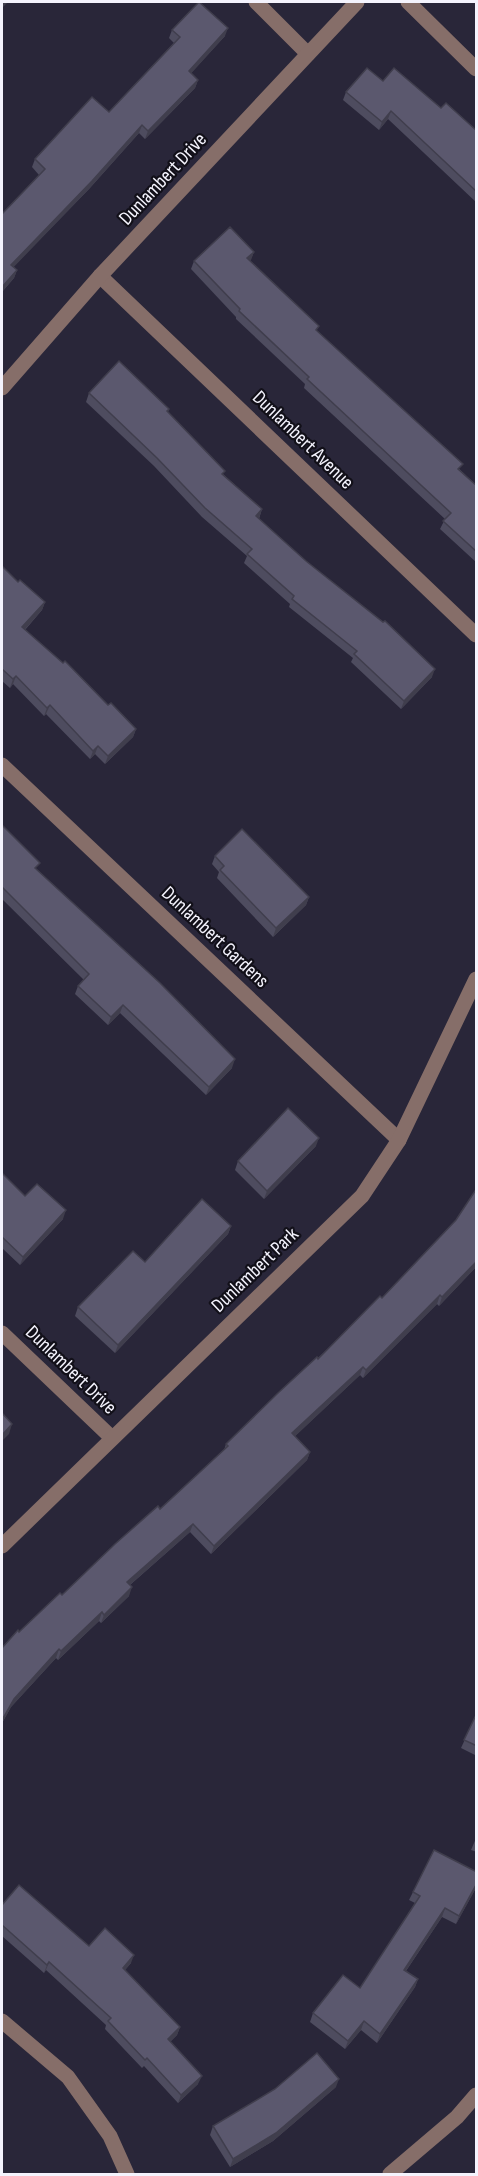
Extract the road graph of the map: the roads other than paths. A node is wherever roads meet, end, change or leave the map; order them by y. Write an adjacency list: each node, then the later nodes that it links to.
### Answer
1 (256, 2): 4 (street)
2 (357, 2): 4 (street, Dunlambert Drive)
3 (408, 2): 5 (street)
4 (308, 54): 6 (street, Dunlambert Drive)
5 (477, 69)
6 (100, 276): 7 (street, Dunlambert Drive); 8 (street, Dunlambert Avenue)
7 (2, 388)
8 (477, 635)
9 (2, 765): 11 (street, Dunlambert Gardens)
10 (477, 979): 11 (street, Dunlambert Park)
11 (399, 1140): 13 (street, Dunlambert Park)
12 (2, 1333): 13 (street, Dunlambert Drive)
13 (112, 1438): 14 (street, Dunlambert Park)
14 (2, 1546)
15 (2, 2021): 17 (street)
16 (477, 2095): 18 (street)
17 (128, 2175)
18 (390, 2175)

